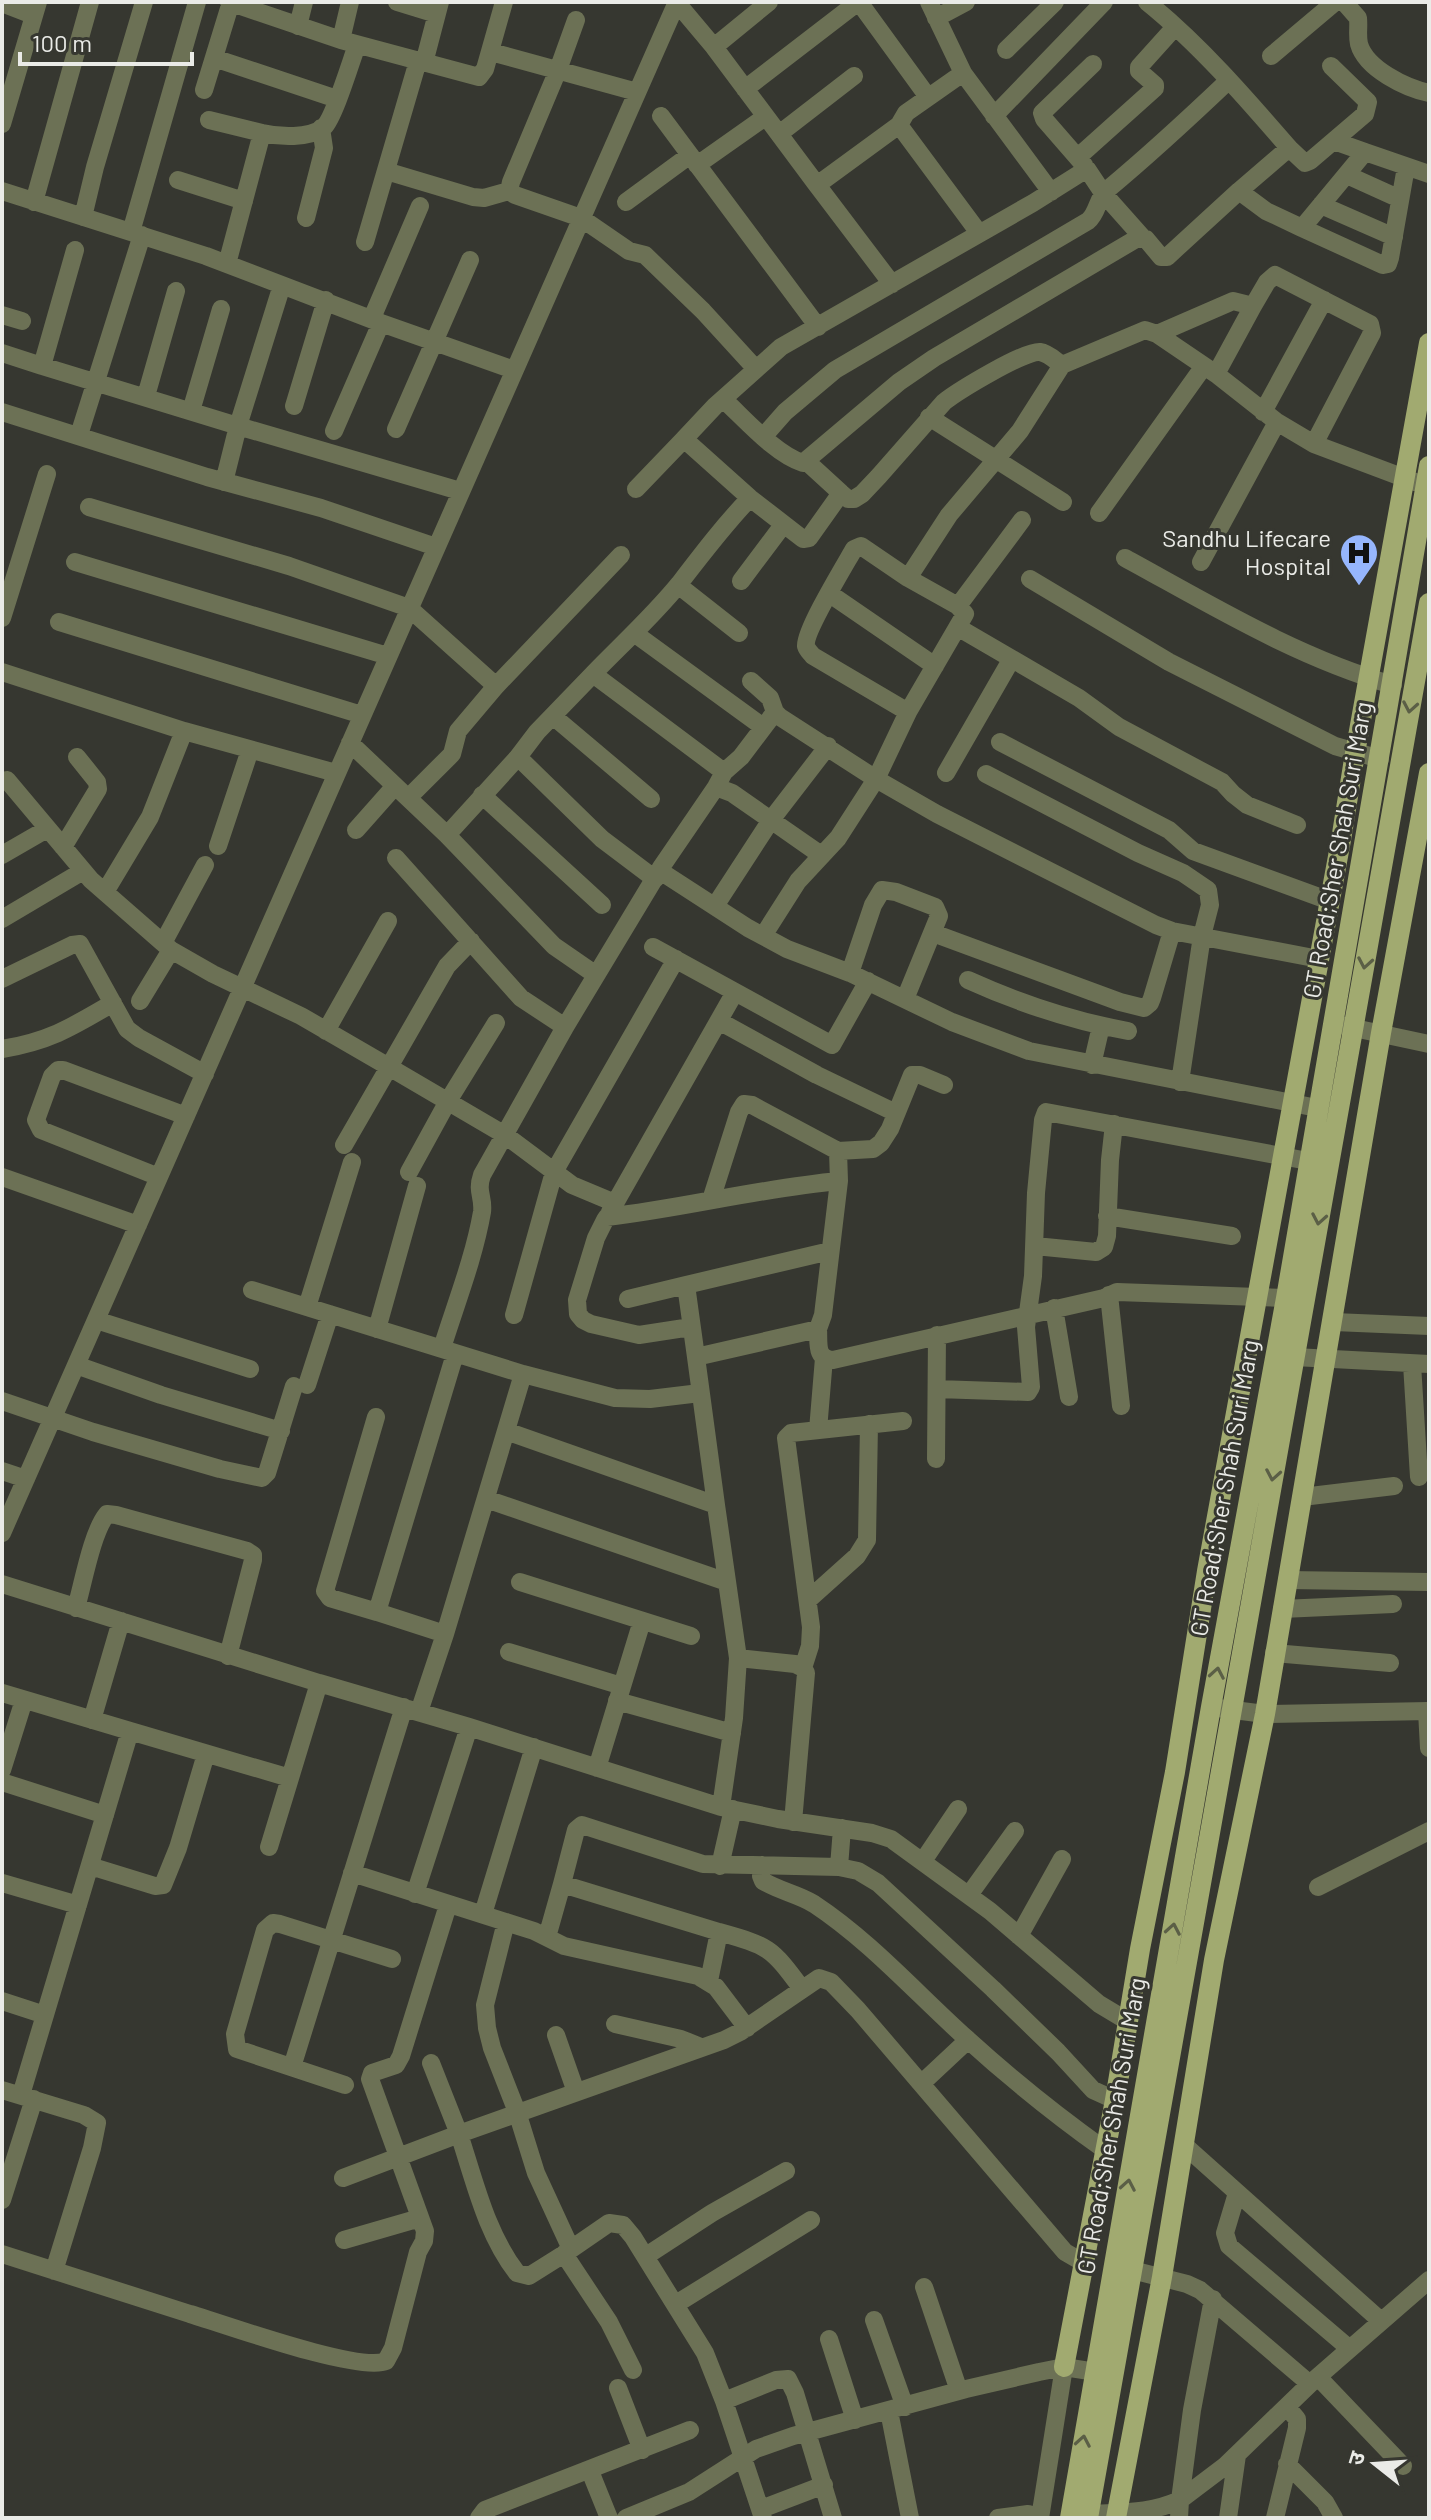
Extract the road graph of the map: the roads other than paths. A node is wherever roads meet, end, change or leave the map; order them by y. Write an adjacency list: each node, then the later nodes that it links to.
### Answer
1 (90, 2): 73 (street)
2 (144, 2): 77 (street)
3 (197, 2): 82 (street)
4 (230, 2): 19 (street); 31 (street)
5 (304, 2): 24 (street)
6 (350, 2): 26 (street)
7 (504, 2): 29 (street)
8 (677, 2): 27 (street); 42 (street)
9 (769, 2): 27 (street)
10 (858, 2): 40 (street); 44 (street)
11 (966, 2): 22 (street)
12 (1055, 2): 28 (street)
13 (1104, 2): 47 (street)
14 (1147, 2): 25 (street)
15 (1335, 2): 30 (street)
16 (1344, 2): 43 (street)
17 (2, 3): 20 (street)
18 (407, 3): 21 (street)
19 (258, 7): 24 (street)
20 (36, 8): 33 (street)
21 (438, 8): 32 (street)
22 (933, 10): 37 (street)
23 (576, 20): 36 (street)
24 (298, 26): 26 (street)
25 (1175, 27): 39 (street); 59 (street)
26 (349, 43): 32 (street); 45 (street)
27 (714, 47): 40 (street)
28 (1006, 50)
29 (491, 52): 32 (street); 36 (street)
30 (1271, 56)
31 (214, 58): 41 (street); 45 (street)
32 (421, 62): 61 (street)
33 (10, 64): 50 (street)
34 (1093, 64): 59 (street)
35 (1331, 66): 55 (street)
36 (558, 70): 42 (street); 67 (street)
37 (963, 73): 44 (street); 47 (street)
38 (854, 76): 54 (street)
39 (1228, 81): 56 (street); 70 (street)
40 (745, 89): 48 (street)
41 (204, 90)
42 (637, 92): 79 (street)
43 (1429, 93)
44 (928, 97): 51 (street)
45 (337, 99): 52 (street)
46 (661, 116): 58 (street)
47 (994, 116): 69 (street)
48 (765, 117): 54 (street); 58 (street)
49 (209, 120): 53 (street)
50 (2, 124)
51 (899, 125): 65 (street); 81 (street)
52 (321, 128): 53 (street); 78 (street)
53 (262, 133): 72 (street)
54 (779, 134): 65 (street)
55 (1334, 141): 56 (street); 57 (street)
56 (1289, 148): 68 (street)
57 (1365, 152): 60 (street); 63 (street)
58 (694, 160): 74 (street); 99 (street)
59 (1083, 163): 69 (street); 70 (street)
60 (1406, 167): 62 (street); 71 (street)
61 (386, 171): 67 (street); 85 (street)
62 (1429, 174)
63 (1347, 175): 71 (street); 75 (street)
64 (178, 180): 72 (street)
65 (817, 185): 89 (street)
66 (2, 191): 73 (street)
67 (509, 191): 79 (street)
68 (1239, 191): 80 (street); 84 (street)
69 (1051, 192): 81 (street)
70 (1103, 193): 84 (street); 121 (street)
71 (1400, 199): 83 (street)
72 (244, 201): 88 (street)
73 (34, 202): 77 (street)
74 (626, 202)
75 (1321, 205): 80 (street); 83 (street)
76 (420, 206): 97 (street)
77 (83, 217): 82 (street)
78 (306, 218)
79 (581, 218): 106 (street); 107 (street)
80 (1302, 228): 83 (street)
81 (979, 233): 89 (street)
82 (136, 234): 88 (street); 109 (street)
83 (1394, 237)
84 (1143, 238): 125 (street)
85 (365, 242)
86 (75, 250): 105 (street)
87 (470, 260): 101 (street)
88 (227, 264): 90 (street)
89 (892, 284): 99 (street)
90 (282, 285): 92 (street); 117 (street)
91 (176, 291): 110 (street)
92 (326, 300): 97 (street); 112 (street)
93 (1324, 300): 94 (street); 116 (street); 123 (street)
94 (1253, 306): 100 (street); 108 (street)
95 (221, 309): 113 (street)
96 (2, 315): 98 (street)
97 (377, 320): 101 (street); 119 (street)
98 (22, 321)
99 (818, 327): 106 (street)
100 (1157, 334): 104 (street); 108 (street)
101 (434, 342): 107 (street); 118 (street)
102 (1429, 343): 128 (main road)
103 (2, 353): 105 (street)
104 (1062, 365): 115 (street); 124 (street)
105 (42, 366): 109 (street)
106 (756, 369): 111 (street)
107 (514, 370): 131 (street)
108 (1210, 370): 116 (street); 136 (street)
109 (95, 382): 110 (street); 120 (street)
110 (146, 396): 113 (street)
111 (723, 399): 121 (street); 122 (street)
112 (294, 406)
113 (191, 411): 117 (street)
114 (2, 412): 120 (street)
115 (929, 417): 124 (street); 132 (street)
116 (1270, 417): 123 (street); 143 (street)
117 (238, 426): 129 (street); 131 (street)
118 (396, 429)
119 (334, 431)
120 (79, 435): 129 (street)
121 (763, 437): 125 (street)
122 (684, 439): 130 (street); 133 (street)
123 (1314, 444): 128 (street)
124 (997, 459): 134 (street); 144 (street)
125 (806, 461): 132 (street)
126 (47, 474): 152 (street)
127 (1427, 476): 128 (street); 165 (main road, GT Road;Sher Shah Suri Marg)
128 (1405, 478): 163 (main road)
129 (224, 482): 139 (street)
130 (636, 489)
131 (460, 491): 139 (street)
132 (841, 493): 138 (street)
133 (750, 498): 138 (street); 147 (street)
134 (1063, 502)
135 (89, 507): 151 (street)
136 (1099, 513)
137 (1022, 520): 150 (street)
138 (783, 525): 146 (street)
139 (436, 547): 151 (street)
140 (621, 555): 166 (street)
141 (1125, 558): 163 (street)
142 (75, 562): 157 (street)
143 (1201, 562)
144 (908, 578): 148 (street); 150 (street)
145 (1030, 579): 177 (street)
146 (741, 581)
147 (678, 585): 155 (street); 156 (street)
148 (830, 594): 159 (street); 168 (street)
149 (1429, 603): 160 (main road, GT Road;Sher Shah Suri Marg)
150 (958, 606): 154 (street)
151 (409, 608): 157 (street); 166 (street)
152 (2, 618)
153 (59, 622): 169 (street)
154 (959, 628): 158 (street); 159 (street)
155 (634, 633): 162 (street); 171 (street)
156 (739, 633)
157 (388, 656): 169 (street)
158 (1011, 660): 182 (street); 192 (street)
159 (935, 666): 168 (street)
160 (1424, 667): 231 (main road, GT Road;Sher Shah Suri Marg, one-way to 231)
161 (2, 672): 172 (street)
162 (593, 674): 170 (street); 185 (street)
163 (1369, 678): 165 (street); 177 (main road)
164 (751, 681): 167 (street)
165 (1393, 685): 180 (main road, GT Road;Sher Shah Suri Marg)
166 (496, 686): 188 (street)
167 (775, 712): 171 (street); 175 (street)
168 (908, 712): 186 (street)
169 (362, 715): 174 (street)
170 (554, 717): 179 (street); 190 (street)
171 (763, 727): 185 (street)
172 (184, 731): 176 (street); 204 (street)
173 (1000, 742): 205 (street)
174 (350, 743): 181 (street); 188 (street)
175 (828, 746): 186 (street); 191 (street)
176 (250, 750): 181 (street); 196 (street)
177 (1355, 753): 180 (street); 205 (main road)
178 (77, 757): 197 (street)
179 (518, 757): 189 (street); 203 (street)
180 (1380, 759): 231 (main road, GT Road;Sher Shah Suri Marg)
181 (336, 773): 224 (street)
182 (946, 773)
183 (1429, 773): 236 (main road)
184 (986, 774): 213 (street)
185 (720, 779): 191 (street); 203 (street)
186 (876, 779): 199 (street); 210 (street)
187 (7, 780): 193 (street)
188 (401, 792): 194 (street); 195 (street)
189 (482, 795): 195 (street); 206 (street)
190 (651, 799)
191 (771, 820): 199 (street); 207 (street)
192 (1297, 825)
193 (47, 829): 197 (street); 198 (street)
194 (356, 830)
195 (447, 835): 220 (street)
196 (218, 846)
197 (63, 847): 202 (street)
198 (2, 855)
199 (821, 855): 212 (street)
200 (396, 858): 214 (street)
201 (205, 865): 215 (street)
202 (83, 871): 204 (street); 208 (street)
203 (657, 875): 207 (street); 220 (street)
204 (105, 892): 215 (street)
205 (1330, 901): 218 (main road)
206 (602, 905)
207 (715, 906): 212 (street)
208 (2, 919)
209 (388, 921): 234 (street)
210 (1172, 931): 211 (street); 213 (street)
211 (933, 933): 219 (street); 226 (street)
212 (763, 936): 219 (street)
213 (1202, 936): 218 (street); 244 (street)
214 (471, 941): 233 (street); 241 (street)
215 (167, 947): 224 (street); 227 (street)
216 (653, 947): 217 (street)
217 (676, 959): 225 (street); 256 (street)
218 (1319, 959): 247 (main road)
219 (850, 973): 223 (street)
220 (596, 975): 233 (street)
221 (2, 979): 228 (street)
222 (968, 980): 232 (street)
223 (868, 981): 226 (street); 238 (street)
224 (243, 989): 234 (street); 242 (street)
225 (735, 992): 229 (street); 238 (street)
226 (905, 999): 240 (street)
227 (140, 1001)
228 (113, 1003): 239 (street); 242 (street)
229 (719, 1021): 243 (street); 261 (street)
230 (496, 1023): 246 (street)
231 (1343, 1025): 236 (street); 248 (main road, GT Road;Sher Shah Suri Marg); 287 (main road, GT Road;Sher Shah Suri Marg, one-way to 287)
232 (1101, 1026): 235 (street); 240 (street)
233 (565, 1027): 252 (street)
234 (326, 1031): 241 (street)
235 (1128, 1031)
236 (1381, 1033): 237 (street); 279 (main road)
237 (1429, 1044)
238 (832, 1045): 243 (street)
239 (2, 1049)
240 (1092, 1065): 244 (street)
241 (389, 1067): 246 (street); 273 (street)
242 (205, 1074): 250 (street)
243 (817, 1075): 249 (street)
244 (1180, 1082): 247 (street)
245 (944, 1085): 249 (street)
246 (448, 1101): 252 (street); 282 (street)
247 (1293, 1103): 248 (street); 254 (main road)
248 (1317, 1108): 255 (main road, GT Road;Sher Shah Suri Marg)
249 (896, 1113): 253 (street)
250 (186, 1116): 258 (street); 258 (street)
251 (1114, 1124): 254 (street); 262 (street); 265 (street)
252 (505, 1135): 256 (street); 285 (street)
253 (838, 1151): 259 (street); 260 (street)
254 (1282, 1157): 255 (street); 270 (main road)
255 (1308, 1161): 271 (main road, GT Road;Sher Shah Suri Marg)
256 (554, 1172): 261 (street); 277 (street)
257 (2, 1177): 263 (street)
258 (159, 1177): 263 (street)
259 (839, 1181): 260 (street); 266 (street)
260 (711, 1200): 261 (street)
261 (611, 1210): 281 (street)
262 (1107, 1216): 264 (street); 265 (street)
263 (138, 1225): 278 (street)
264 (1232, 1236)
265 (1035, 1246): 276 (street)
266 (830, 1251): 267 (street); 283 (street)
267 (686, 1285): 272 (street); 281 (street)
268 (252, 1290): 273 (street)
269 (1109, 1295): 270 (street); 274 (street); 298 (street)
270 (1257, 1296): 271 (street); 388 (main road)
271 (1286, 1298): 340 (main road, GT Road;Sher Shah Suri Marg, one-way to 271)
272 (628, 1299)
273 (307, 1307): 275 (street)
274 (1054, 1308): 276 (street); 296 (street)
275 (330, 1314): 282 (street); 304 (street)
276 (1029, 1314): 284 (street); 294 (street)
277 (514, 1315)
278 (96, 1320): 291 (street); 292 (street)
279 (1334, 1322): 280 (street); 288 (main road)
280 (1429, 1326)
281 (691, 1327): 286 (street)
282 (377, 1329): 285 (street)
283 (818, 1329): 286 (street); 289 (street)
284 (937, 1335): 289 (street); 294 (street)
285 (448, 1351): 293 (street); 325 (street)
286 (696, 1357): 295 (street)
287 (1294, 1357): 288 (street); 340 (main road, GT Road;Sher Shah Suri Marg, one-way to 340)
288 (1328, 1357): 290 (street); 311 (main road)
289 (824, 1358): 303 (street)
290 (1420, 1364): 308 (street)
291 (76, 1365): 299 (street); 304 (street)
292 (250, 1369)
293 (523, 1374): 295 (street); 305 (street)
294 (937, 1389): 306 (street)
295 (700, 1393): 313 (street)
296 (1069, 1397)
297 (2, 1401): 299 (street)
298 (1121, 1406)
299 (53, 1417): 304 (street); 309 (street)
300 (376, 1417): 325 (street)
301 (903, 1421): 302 (street)
302 (869, 1424): 303 (street); 321 (street)
303 (818, 1430): 321 (street)
304 (281, 1431)
305 (506, 1431): 312 (street); 313 (street)
306 (936, 1459)
307 (2, 1471): 309 (street)
308 (1419, 1477)
309 (26, 1479): 314 (street)
310 (1394, 1486): 311 (street)
311 (1302, 1497): 316 (main road)
312 (486, 1499): 318 (street); 328 (street)
313 (716, 1505): 318 (street)
314 (6, 1511): 315 (street)
315 (2, 1533)
316 (1287, 1580): 319 (street); 324 (main road)
317 (520, 1582): 327 (street)
318 (727, 1582): 333 (street)
319 (1429, 1582)
320 (2, 1584): 323 (street)
321 (808, 1600): 335 (street)
322 (1393, 1604): 324 (street)
323 (76, 1608): 326 (street); 332 (street)
324 (1282, 1609): 331 (main road)
325 (377, 1612): 328 (street)
326 (121, 1621): 332 (street); 344 (street)
327 (642, 1621): 329 (street); 338 (street)
328 (445, 1634): 341 (street)
329 (691, 1636)
330 (509, 1652): 338 (street)
331 (1274, 1653): 334 (street); 343 (main road)
332 (228, 1656): 336 (street)
333 (738, 1658): 335 (street); 347 (street)
334 (1390, 1663)
335 (803, 1668): 358 (street)
336 (319, 1683): 341 (street); 353 (street)
337 (2, 1693): 339 (street)
338 (620, 1693): 347 (street); 351 (street)
339 (24, 1700): 344 (street); 352 (street)
340 (1221, 1708): 343 (street); 418 (main road, GT Road;Sher Shah Suri Marg); 431 (main road, GT Road;Sher Shah Suri Marg, one-way to 340)
341 (411, 1710): 345 (street); 369 (street)
342 (1428, 1711): 343 (street); 349 (street)
343 (1265, 1714): 404 (main road)
344 (92, 1720): 346 (street)
345 (469, 1727): 348 (street); 373 (street)
346 (130, 1731): 350 (street); 357 (street)
347 (732, 1733): 355 (street)
348 (534, 1747): 351 (street); 377 (street)
349 (1429, 1748)
350 (206, 1754): 353 (street); 366 (street)
351 (597, 1768): 355 (street)
352 (2, 1770)
353 (290, 1778): 362 (street)
354 (2, 1782): 357 (street)
355 (727, 1808): 358 (street); 367 (street)
356 (958, 1809): 364 (street)
357 (105, 1815): 366 (street)
358 (793, 1822): 359 (street)
359 (842, 1828): 364 (street); 368 (street)
360 (1015, 1831): 374 (street)
361 (1429, 1831): 372 (street)
362 (269, 1847)
363 (1062, 1859): 380 (street)
364 (923, 1861): 374 (street)
365 (762, 1865): 367 (street); 368 (street); 392 (street)
366 (90, 1866): 375 (street)
367 (720, 1866): 371 (street)
368 (839, 1867): 401 (street)
369 (352, 1873): 373 (street); 382 (street)
370 (2, 1883): 375 (street)
371 (562, 1884): 379 (street); 381 (street)
372 (1318, 1887)
373 (415, 1894): 376 (street)
374 (969, 1895): 380 (street)
375 (78, 1905): 387 (street)
376 (448, 1905): 377 (street); 406 (street)
377 (483, 1914): 378 (street)
378 (506, 1922): 381 (street); 402 (street)
379 (719, 1932): 384 (street); 385 (street)
380 (1019, 1936): 388 (street)
381 (547, 1937): 384 (street)
382 (331, 1940): 383 (street); 395 (street); 395 (street)
383 (392, 1959)
384 (709, 1981): 390 (street)
385 (802, 1989): 390 (street); 396 (street)
386 (2, 2001): 387 (street)
387 (45, 2015): 400 (street)
388 (1129, 2022): 401 (main road)
389 (615, 2024): 393 (street)
390 (747, 2028): 393 (street)
391 (556, 2035): 399 (street)
392 (968, 2040): 396 (street); 405 (street)
393 (701, 2047): 399 (street)
394 (431, 2063): 403 (street)
395 (292, 2067): 397 (street)
396 (922, 2083): 417 (street)
397 (345, 2085)
398 (2, 2090): 400 (street)
399 (576, 2092): 402 (street)
400 (27, 2097): 410 (street); 419 (street)
401 (1115, 2100): 405 (main road)
402 (517, 2112): 403 (street); 414 (street)
403 (459, 2134): 406 (street); 414 (street)
404 (1184, 2145): 409 (street); 420 (main road)
405 (1105, 2150): 417 (main road)
406 (399, 2156): 408 (street); 411 (street)
407 (786, 2171): 416 (street)
408 (343, 2178)
409 (1237, 2193): 426 (street); 428 (street)
410 (2, 2200)
411 (420, 2218): 413 (street); 419 (street)
412 (811, 2220): 424 (street)
413 (344, 2240)
414 (568, 2252): 416 (street); 430 (street)
415 (2, 2254): 419 (street)
416 (646, 2256): 424 (street)
417 (1084, 2263): 429 (main road)
418 (1132, 2270): 420 (street); 452 (main road, GT Road;Sher Shah Suri Marg)
419 (54, 2271)
420 (1162, 2277): 423 (street); 450 (main road)
421 (1429, 2280): 426 (street)
422 (924, 2287): 434 (street)
423 (1213, 2299): 432 (street); 448 (street)
424 (676, 2304): 435 (street)
425 (874, 2320): 437 (street)
426 (1381, 2321): 428 (street)
427 (829, 2339): 438 (street)
428 (1350, 2349): 432 (street)
429 (1064, 2367): 431 (street); 434 (street); 458 (street)
430 (633, 2370)
431 (1096, 2372): 452 (main road, GT Road;Sher Shah Suri Marg, one-way to 431)
432 (1314, 2381): 436 (street); 445 (street)
433 (618, 2388): 441 (street)
434 (959, 2391): 437 (street)
435 (724, 2401): 440 (street); 443 (street)
436 (1287, 2407): 442 (street); 444 (street)
437 (897, 2409): 438 (street); 457 (street)
438 (855, 2420): 440 (street)
439 (690, 2430): 441 (street)
440 (806, 2433): 443 (street); 447 (street)
441 (642, 2450): 446 (street)
442 (1237, 2455): 448 (street); 459 (street)
443 (742, 2458): 449 (street); 455 (street)
444 (1287, 2464): 460 (street); 461 (street)
445 (1403, 2466)
446 (590, 2471): 453 (street); 454 (street)
447 (824, 2485): 449 (street); 456 (street)
448 (1179, 2509): 450 (street)
449 (762, 2514)
450 (1117, 2515): 452 (street)
451 (1009, 2517): 458 (street)
452 (1082, 2517)
453 (479, 2518)
454 (609, 2518)
455 (626, 2518)
456 (833, 2518)
457 (910, 2518)
458 (1040, 2518)
459 (1228, 2518)
460 (1275, 2518)
461 (1334, 2518)

